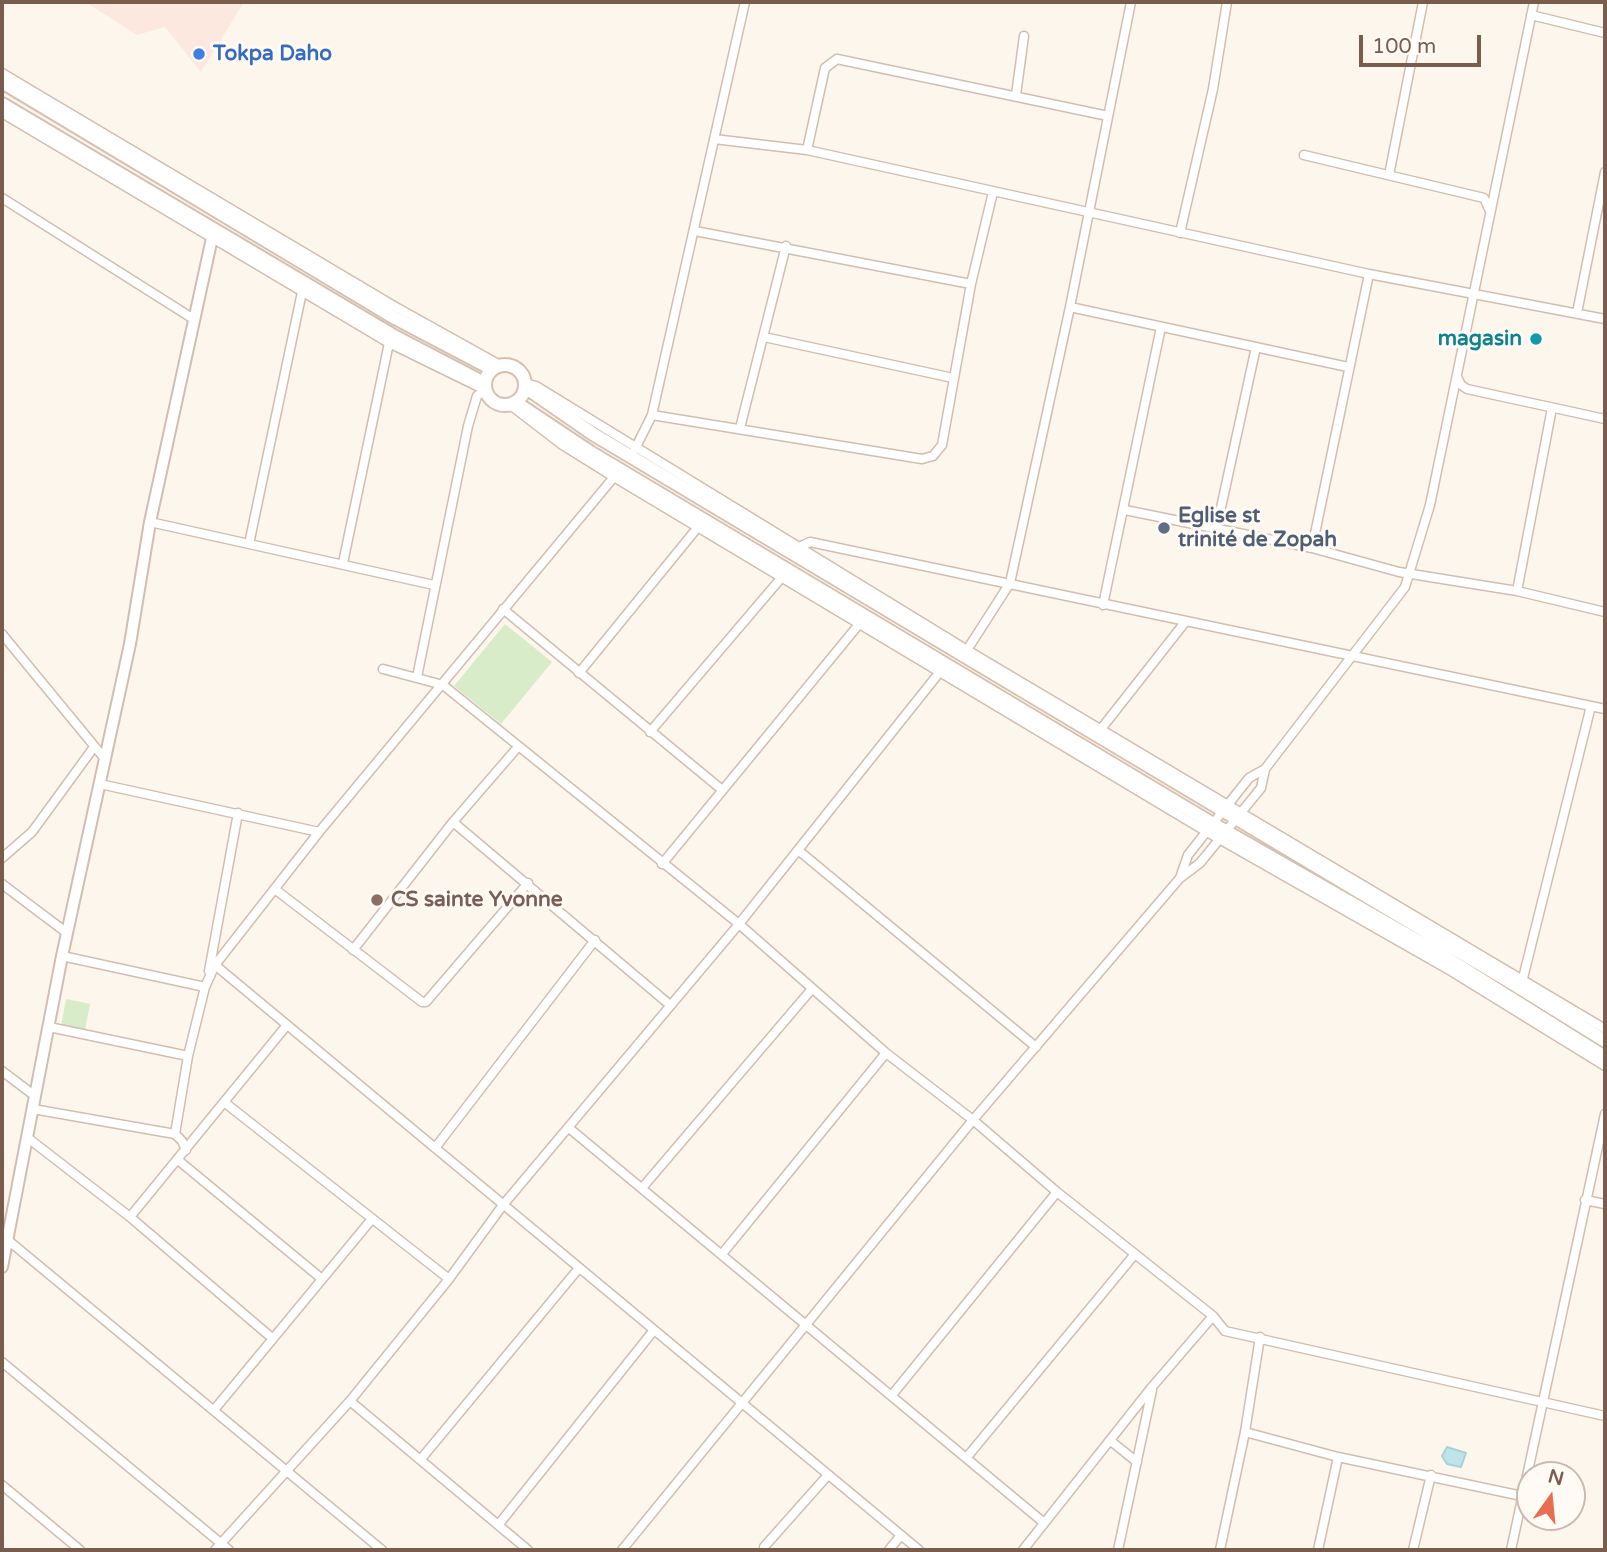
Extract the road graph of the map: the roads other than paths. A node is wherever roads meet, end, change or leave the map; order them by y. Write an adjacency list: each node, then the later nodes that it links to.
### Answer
1 (745, 2): 15 (street)
2 (1131, 2): 14 (street)
3 (1227, 2): 26 (street)
4 (1423, 2): 19 (street)
5 (1534, 2): 6 (street)
6 (1531, 15): 7 (street); 23 (street)
7 (1605, 33)
8 (1024, 36): 11 (street)
9 (2, 74): 41 (street)
10 (2, 82): 41 (main road)
11 (1016, 95): 14 (street); 16 (street)
12 (2, 104): 27 (main road)
13 (2, 113): 27 (street)
14 (1108, 116): 22 (street)
15 (714, 139): 16 (street); 25 (street)
16 (807, 150): 20 (street)
17 (1304, 155): 19 (street)
18 (1605, 172): 24 (street)
19 (1389, 175): 23 (street)
20 (993, 192): 22 (street); 30 (street)
21 (2, 198): 35 (street)
22 (1089, 211): 26 (street); 33 (street)
23 (1490, 214): 32 (street)
24 (1601, 220): 34 (street)
25 (695, 231): 28 (street); 49 (street)
26 (1180, 233): 29 (street)
27 (213, 234): 31 (street); 35 (street); 46 (main road)
28 (786, 246): 30 (street); 38 (street)
29 (1369, 274): 32 (street); 42 (street)
30 (971, 284): 44 (street)
31 (302, 292): 39 (street); 58 (street)
32 (1474, 292): 34 (street); 43 (street)
33 (1070, 307): 37 (street); 64 (street)
34 (1577, 313): 36 (street)
35 (192, 318): 55 (street)
36 (1605, 319)
37 (1161, 327): 40 (street); 54 (street)
38 (764, 337): 44 (street); 51 (street)
39 (388, 343): 46 (street); 61 (street)
40 (1256, 347): 42 (street); 56 (street)
41 (496, 367): 45 (main road); 46 (main road)
42 (1348, 367): 60 (street)
43 (1457, 375): 48 (street); 62 (street)
44 (953, 378): 51 (street)
45 (525, 385): 47 (main road); 52 (street); 90 (main road)
46 (484, 386): 47 (main road); 65 (street)
47 (512, 403): 53 (street); 94 (main road)
48 (1552, 408): 50 (street); 66 (street)
49 (652, 415): 51 (street); 52 (street)
50 (1605, 419)
51 (740, 428)
52 (635, 449): 59 (street)
53 (614, 477): 57 (street); 68 (street)
54 (1125, 510): 56 (street); 67 (street)
55 (150, 522): 58 (street); 86 (street)
56 (1217, 526): 60 (street)
57 (698, 527): 63 (street); 76 (street)
58 (249, 544): 61 (street)
59 (799, 547): 64 (street); 73 (street)
60 (1312, 548): 62 (street)
61 (343, 563): 65 (street)
62 (1407, 573): 66 (street); 74 (street)
63 (782, 577): 71 (street); 83 (street)
64 (1010, 583): 67 (street); 73 (street)
65 (434, 585): 78 (street)
66 (1517, 591): 69 (street)
67 (1103, 605): 70 (street)
68 (503, 609): 76 (street); 79 (street)
69 (1605, 612)
70 (1186, 621): 74 (street); 82 (street)
71 (860, 623): 77 (street); 89 (street)
72 (2, 634): 84 (street)
73 (967, 650): 82 (street)
74 (1353, 654): 80 (street); 87 (street)
75 (383, 669): 78 (street)
76 (579, 673): 83 (street)
77 (940, 673): 94 (street); 97 (street)
78 (417, 677): 79 (street)
79 (443, 685): 85 (street); 95 (street)
80 (1591, 706): 81 (street); 111 (street)
81 (1605, 709)
82 (1101, 729): 90 (street)
83 (650, 732): 89 (street)
84 (94, 747): 86 (street); 98 (street)
85 (517, 748): 93 (street); 99 (street)
86 (105, 759): 88 (street)
87 (1265, 769): 90 (street); 92 (street)
88 (100, 784): 91 (street); 105 (street)
89 (721, 789): 99 (street)
90 (1225, 808): 92 (main road); 94 (street)
91 (238, 813): 95 (street); 110 (street)
92 (1238, 816): 96 (street); 111 (street); 118 (main road)
93 (453, 822): 101 (street); 107 (street)
94 (1210, 828): 96 (main road); 100 (street)
95 (319, 832): 103 (street)
96 (1223, 835): 100 (street); 122 (main road); 123 (street)
97 (798, 850): 104 (street); 119 (street)
98 (2, 858)
99 (662, 864): 104 (street)
100 (1180, 878): 119 (street)
101 (528, 883): 106 (street); 107 (street)
102 (2, 884): 105 (street)
103 (276, 890): 107 (street); 109 (street)
104 (739, 924): 113 (street); 114 (street)
105 (67, 933): 108 (street)
106 (595, 940): 114 (street); 133 (street)
107 (353, 950)
108 (62, 956): 112 (street); 116 (street)
109 (215, 965): 110 (street); 115 (street)
110 (208, 976): 112 (street)
111 (1523, 978): 117 (street)
112 (205, 987): 121 (street)
113 (811, 990): 120 (street); 136 (street)
114 (670, 1005): 130 (street)
115 (287, 1026): 126 (street); 133 (street)
116 (49, 1027): 121 (street); 125 (street)
117 (1605, 1029)
118 (1605, 1041)
119 (1035, 1046): 129 (street)
120 (886, 1053): 129 (street); 146 (street)
121 (188, 1056): 131 (street)
122 (1605, 1057)
123 (1605, 1066)
124 (2, 1071): 125 (street)
125 (35, 1096): 127 (street)
126 (224, 1102): 134 (street); 144 (street)
127 (33, 1108): 131 (street); 132 (street)
128 (1605, 1114): 138 (street)
129 (973, 1120): 137 (street); 153 (street)
130 (569, 1128): 136 (street); 140 (street)
131 (175, 1134): 134 (street)
132 (28, 1138): 142 (street); 143 (street)
133 (435, 1148): 140 (street)
134 (186, 1150): 135 (street)
135 (178, 1160): 142 (street); 150 (street)
136 (642, 1188): 146 (street)
137 (1056, 1192): 147 (street); 159 (street)
138 (1585, 1200): 139 (street); 161 (street)
139 (1605, 1204)
140 (503, 1205): 149 (street); 151 (street)
141 (2, 1213): 143 (street)
142 (130, 1217): 156 (street)
143 (13, 1219): 145 (street)
144 (371, 1220): 150 (street); 151 (street)
145 (9, 1241): 148 (street); 163 (street)
146 (722, 1254): 153 (street)
147 (1135, 1254): 152 (street); 167 (street)
148 (2, 1267)
149 (579, 1268): 154 (street); 169 (street)
150 (322, 1279): 156 (street)
151 (449, 1279): 160 (street)
152 (1213, 1316): 155 (street); 158 (street)
153 (805, 1324): 159 (street); 162 (street)
154 (654, 1330): 162 (street); 178 (street)
155 (1259, 1337): 161 (street); 165 (street)
156 (272, 1338): 163 (street)
157 (2, 1362): 181 (street)
158 (1152, 1387): 166 (street); 171 (street)
159 (892, 1395): 167 (street)
160 (350, 1401): 169 (street); 172 (street)
161 (1541, 1401): 164 (street); 170 (street)
162 (743, 1404): 173 (street); 187 (street)
163 (214, 1410): 172 (street)
164 (1605, 1416)
165 (1245, 1432): 168 (street); 192 (street)
166 (1112, 1442): 171 (street); 177 (street)
167 (967, 1457): 177 (street)
168 (1338, 1457): 174 (street); 193 (street)
169 (421, 1459): 178 (street)
170 (1529, 1461)
171 (1137, 1462): 191 (street)
172 (287, 1470): 181 (street); 185 (street)
173 (828, 1475): 180 (street); 182 (street)
174 (1431, 1475): 176 (street); 194 (street)
175 (2, 1485): 183 (street)
176 (1516, 1495)
177 (1043, 1522): 190 (street)
178 (499, 1524): 186 (street)
179 (1516, 1525): 195 (street)
180 (901, 1535): 188 (street); 189 (street)
181 (218, 1547): 184 (street)
182 (764, 1547)
183 (80, 1550)
184 (229, 1550)
185 (382, 1550)
186 (528, 1550)
187 (622, 1550)
188 (889, 1550)
189 (919, 1550)
190 (1023, 1550)
191 (1118, 1550)
192 (1220, 1550)
193 (1318, 1550)
194 (1413, 1550)
195 (1511, 1550)

